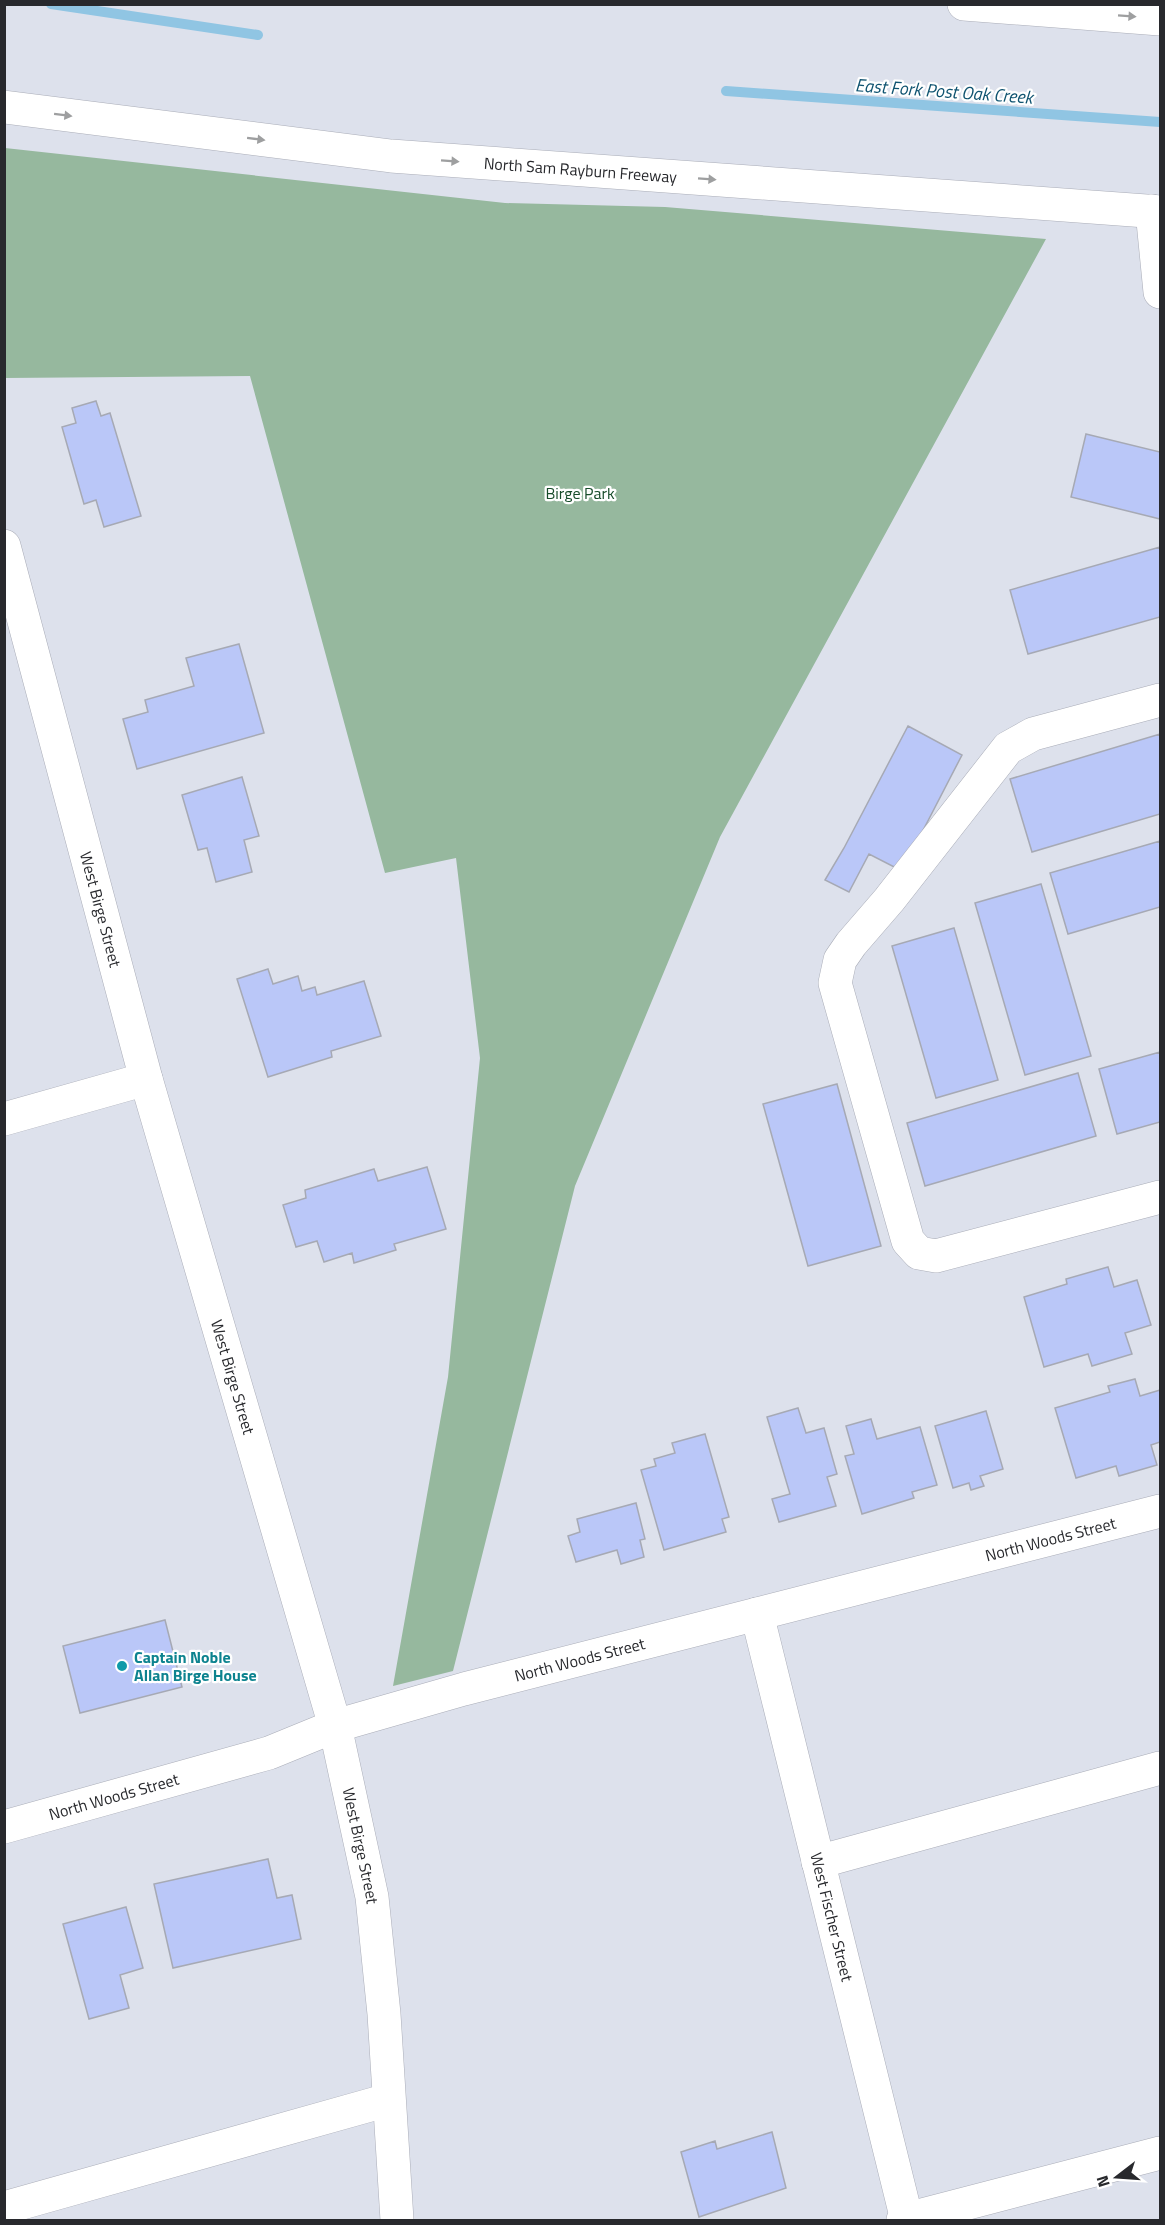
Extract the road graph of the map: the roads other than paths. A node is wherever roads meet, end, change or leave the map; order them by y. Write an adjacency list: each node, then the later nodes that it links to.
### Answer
1 (964, 4): 2 (main road, one-way to 2)
2 (1161, 19)
3 (4, 107): 4 (main road, North Sam Rayburn Freeway, one-way to 4)
4 (1156, 211): 5 (main road)
5 (1161, 292)
6 (4, 546): 8 (main road, West Birge Street)
7 (1161, 700): 10 (main road)
8 (146, 1079): 9 (main road); 13 (main road, West Birge Street)
9 (4, 1119)
10 (1161, 1197)
11 (1161, 1511): 12 (main road, North Woods Street)
12 (757, 1614): 13 (main road, North Woods Street); 16 (main road, West Fischer Street)
13 (335, 1725): 15 (main road, North Woods Street); 17 (main road, West Birge Street)
14 (1161, 1768): 16 (main road)
15 (4, 1827)
16 (818, 1862): 21 (main road, West Fischer Street)
17 (388, 2100): 19 (main road); 20 (main road, West Birge Street)
18 (1161, 2153): 21 (main road)
19 (4, 2208)
20 (397, 2220)
21 (906, 2220)

